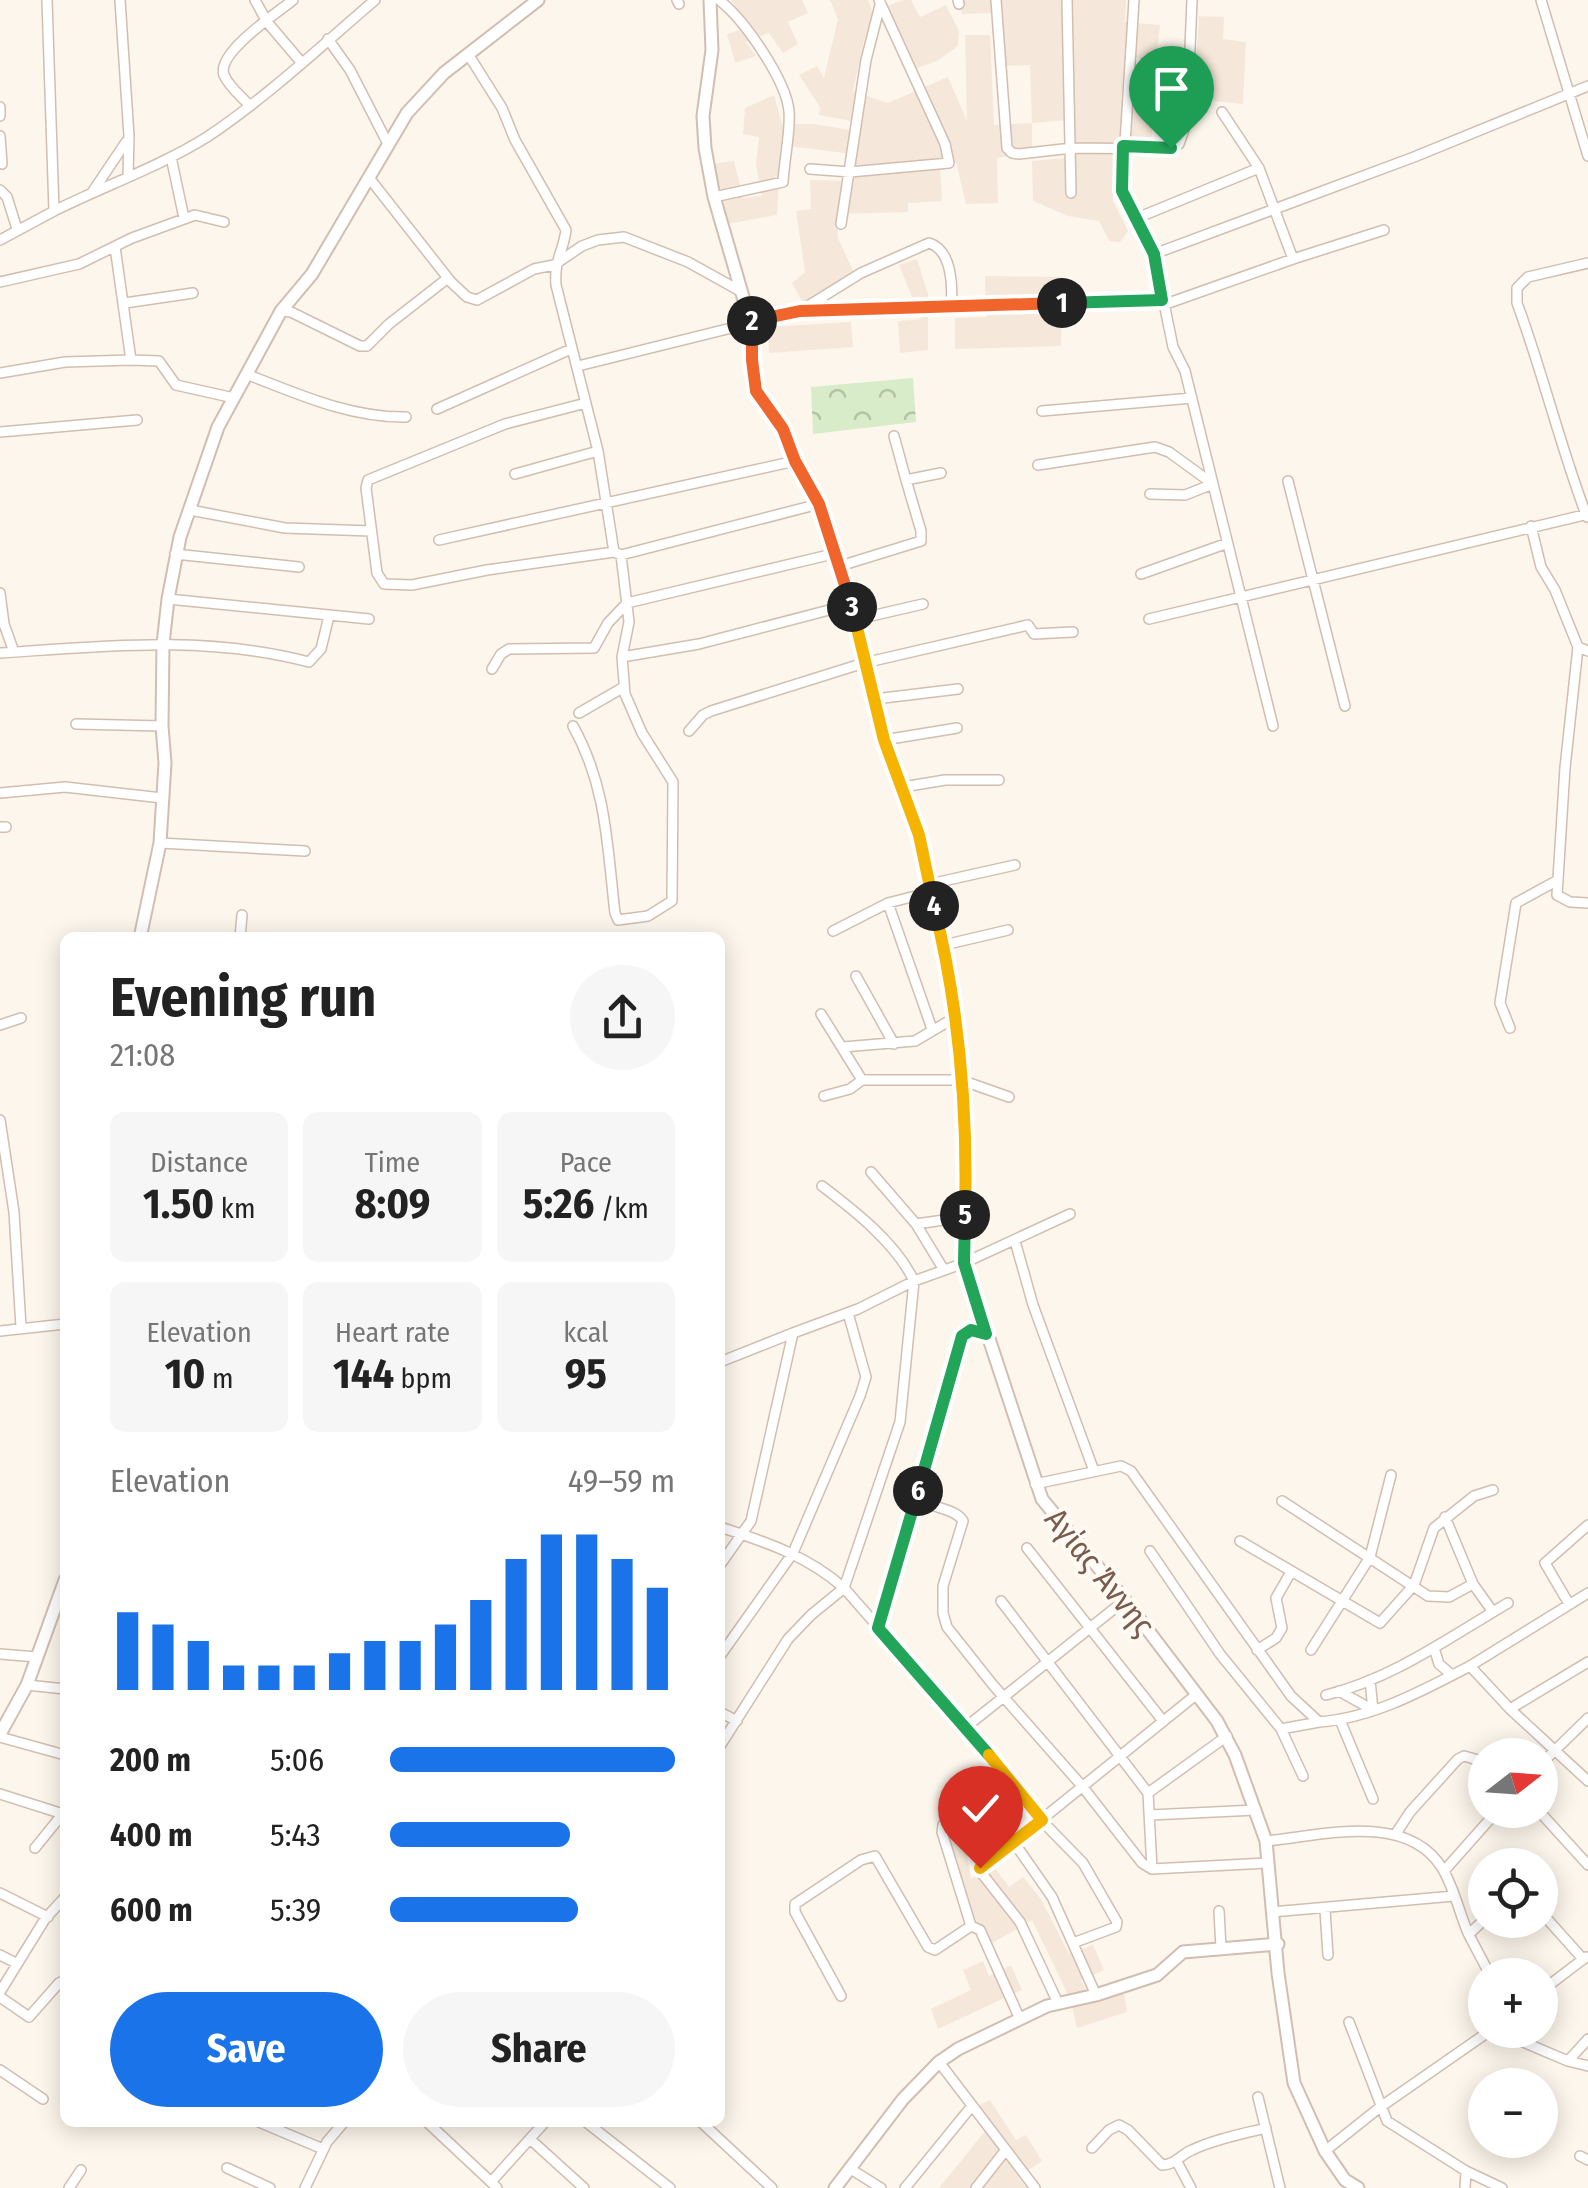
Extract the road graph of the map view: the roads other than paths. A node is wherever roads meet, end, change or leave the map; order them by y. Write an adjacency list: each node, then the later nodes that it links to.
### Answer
1 (47, 0): 43 (street)
2 (120, 0): 26 (street)
3 (255, 0): 15 (street)
4 (293, 0): 15 (street)
5 (374, 0): 16 (street)
6 (538, 0): 17 (street)
7 (710, 0): 41 (street, Αγίας Άννης)
8 (719, 0): 41 (street)
9 (996, 0): 29 (street)
10 (1067, 0): 29 (street)
11 (1134, 0): 28 (street)
12 (1192, 0): 28 (street)
13 (1541, 0): 20 (street)
14 (880, 2): 35 (street); 35 (street)
15 (267, 22): 18 (street); 22 (street)
16 (328, 39): 18 (street); 27 (street)
17 (468, 54): 27 (street); 55 (street)
18 (301, 62): 22 (street)
19 (1588, 86): 20 (street)
20 (1568, 93): 30 (street); 42 (street)
21 (0, 106): 24 (street)
22 (250, 106): 31 (street)
23 (1222, 112): 33 (street)
24 (0, 116)
25 (0, 136): 32 (street)
26 (129, 136): 36 (street); 39 (street)
27 (388, 144): 37 (street)
28 (1123, 146): 29 (street); 45 (street)
29 (1072, 148): 40 (street)
30 (1588, 156)
31 (171, 157): 36 (street); 44 (street)
32 (2, 164)
33 (1258, 168): 42 (street); 45 (street)
34 (810, 170): 35 (street)
35 (850, 172): 47 (street)
36 (128, 176): 39 (street)
37 (370, 179): 56 (street); 63 (street)
38 (0, 190): 48 (street)
39 (91, 193): 43 (street)
40 (1071, 193)
41 (714, 196): 58 (street, Αγίας Άννης)
42 (1275, 210): 52 (street); 53 (street)
43 (54, 211): 48 (street)
44 (184, 218): 46 (street); 51 (street)
45 (1137, 218): 52 (street)
46 (224, 222)
47 (841, 224)
48 (17, 228): 50 (street)
49 (1384, 230): 53 (street)
50 (0, 240)
51 (114, 246): 57 (street); 61 (street)
52 (1154, 254): 60 (street)
53 (1292, 259): 60 (street)
54 (1588, 263): 92 (street)
55 (554, 265): 56 (street); 58 (street); 66 (street)
56 (448, 278): 63 (street)
57 (0, 282)
58 (742, 292): 65 (street, Αγίας Άννης)
59 (192, 294): 61 (street)
60 (1162, 302): 62 (street); 72 (street)
61 (124, 303): 67 (street)
62 (951, 307): 64 (street); 64 (street)
63 (281, 311): 70 (street)
64 (800, 311): 65 (street)
65 (750, 321): 68 (street); 81 (street, Αγίας Άννης)
66 (571, 350): 68 (street); 74 (street)
67 (131, 360): 69 (street); 71 (street)
68 (578, 366): 73 (street)
69 (0, 373)
70 (246, 374): 71 (street); 76 (street)
71 (234, 398): 91 (street)
72 (1192, 398): 75 (street); 87 (street)
73 (586, 403): 80 (street); 94 (street)
74 (437, 408)
75 (1042, 411)
76 (406, 417)
77 (137, 420): 78 (street)
78 (0, 432)
79 (894, 436): 85 (street)
80 (598, 451): 84 (street); 90 (street)
81 (795, 461): 89 (street, Αγίας Άννης); 90 (street)
82 (1038, 464): 87 (street)
83 (941, 472): 85 (street)
84 (515, 474)
85 (906, 480): 99 (street)
86 (1288, 481): 102 (street)
87 (1213, 484): 88 (street); 96 (street)
88 (1150, 494)
89 (819, 504): 98 (street); 99 (street, Αγίας Άννης)
90 (608, 505): 95 (street); 98 (street)
91 (190, 510): 94 (street); 97 (street)
92 (1587, 516): 93 (street)
93 (1531, 526): 102 (street); 115 (street)
94 (372, 531): 98 (street)
95 (439, 540)
96 (1225, 544): 101 (street); 104 (street)
97 (175, 554): 100 (street); 105 (street)
98 (618, 554): 106 (street)
99 (838, 560): 106 (street); 107 (street, Αγίας Άννης)
100 (299, 567)
101 (1140, 574)
102 (1312, 580): 104 (street); 124 (street)
103 (0, 593): 116 (street)
104 (1242, 596): 111 (street); 129 (street)
105 (168, 599): 109 (street); 114 (street)
106 (627, 602): 118 (street); 120 (street)
107 (852, 604): 112 (street, Αγίας Άννης); 118 (street)
108 (923, 604): 112 (street)
109 (329, 616): 110 (street); 114 (street)
110 (368, 619)
111 (1149, 619)
112 (854, 620): 119 (street, Αγίας Άννης)
113 (1073, 632): 119 (street)
114 (163, 644): 116 (street); 127 (street)
115 (1583, 649): 140 (street)
116 (14, 652): 117 (street)
117 (0, 653)
118 (622, 658): 121 (street)
119 (864, 663): 123 (street, Αγίας Άννης); 131 (street)
120 (492, 670)
121 (624, 686): 125 (street); 128 (street)
122 (958, 689): 123 (street)
123 (875, 699): 132 (street, Αγίας Άννης)
124 (1345, 706)
125 (579, 713)
126 (76, 724): 127 (street)
127 (162, 726): 136 (street)
128 (573, 726)
129 (1273, 726)
130 (957, 728): 132 (street)
131 (689, 731)
132 (884, 740): 134 (street, Αγίας Άννης)
133 (999, 780): 134 (street)
134 (903, 787): 141 (street, Αγίας Άννης)
135 (0, 792): 136 (street)
136 (162, 798): 137 (street)
137 (160, 843): 138 (street); 147 (street)
138 (305, 851)
139 (1015, 865): 141 (street)
140 (1558, 880): 142 (street); 155 (street)
141 (930, 888): 143 (street); 149 (street, Αγίας Άννης)
142 (1588, 903)
143 (888, 904): 145 (street); 156 (street)
144 (242, 915): 148 (street)
145 (833, 930)
146 (1008, 930): 149 (street)
147 (141, 932)
148 (241, 932)
149 (944, 945): 153 (street, Αγίας Άννης)
150 (856, 976): 157 (street)
151 (821, 1014): 158 (street)
152 (22, 1018): 154 (street)
153 (954, 1018): 156 (street); 160 (street, Αγίας Άννης)
154 (0, 1025)
155 (1510, 1028)
156 (932, 1029): 157 (street)
157 (894, 1044): 158 (street)
158 (843, 1047): 159 (street)
159 (862, 1080): 160 (street); 161 (street)
160 (961, 1080): 162 (street); 167 (street, Αγίας Άννης)
161 (824, 1096)
162 (1008, 1097)
163 (0, 1120): 175 (street)
164 (871, 1172): 168 (street)
165 (822, 1186): 172 (street)
166 (1070, 1214): 169 (street)
167 (965, 1218): 168 (street); 170 (street, Αγίας Άννης)
168 (916, 1224): 171 (street)
169 (1015, 1241): 170 (street); 180 (street)
170 (964, 1263): 171 (street); 178 (street, Αγίας Άννης)
171 (944, 1270): 172 (street)
172 (914, 1281): 173 (street); 199 (street)
173 (848, 1313): 177 (street); 193 (street)
174 (60, 1324): 175 (street)
175 (21, 1327): 176 (street)
176 (0, 1330)
177 (793, 1333): 179 (street); 189 (street)
178 (986, 1334): 182 (street, Αγίας Άννης); 184 (street)
179 (725, 1360)
180 (1094, 1471): 182 (street); 212 (street)
181 (1391, 1475): 194 (street)
182 (1035, 1484): 202 (street, Αγίας Άννης)
183 (1493, 1490): 186 (street)
184 (916, 1496): 209 (street); 226 (street)
185 (1282, 1501): 194 (street)
186 (1445, 1518): 197 (street); 198 (street)
187 (1588, 1525): 206 (street)
188 (725, 1529): 189 (street)
189 (743, 1535): 193 (street); 195 (street)
190 (1240, 1542): 196 (street)
191 (1027, 1548): 208 (street)
192 (1150, 1551): 236 (street)
193 (793, 1553): 199 (street); 211 (street)
194 (1370, 1557): 198 (street); 204 (street)
195 (725, 1559)
196 (1290, 1572): 204 (street); 212 (street)
197 (1473, 1584): 198 (street); 207 (street)
198 (1414, 1585): 204 (street)
199 (844, 1588): 209 (street); 232 (street)
200 (1588, 1593): 206 (street)
201 (60, 1594): 215 (street)
202 (1125, 1600): 208 (street); 224 (street, Αγίας Άννης)
203 (1001, 1601): 216 (street)
204 (1344, 1601): 213 (street)
205 (1508, 1604): 207 (street)
206 (1570, 1604): 218 (street)
207 (1493, 1612): 210 (street)
208 (1091, 1627): 216 (street); 233 (street)
209 (878, 1628): 235 (street)
210 (1434, 1648): 219 (street); 220 (street)
211 (725, 1649)
212 (1256, 1650): 234 (street)
213 (1312, 1650)
214 (0, 1654): 215 (street)
215 (37, 1657): 221 (street)
216 (1049, 1660): 226 (street); 244 (street)
217 (1588, 1662): 227 (street)
218 (1470, 1666): 219 (street); 227 (street)
219 (1452, 1675): 228 (street)
220 (1370, 1680): 223 (street); 228 (street)
221 (27, 1685): 222 (street); 237 (street)
222 (60, 1688)
223 (1339, 1692): 225 (street); 228 (street)
224 (1196, 1694): 233 (street); 238 (street, Αγίας Άννης)
225 (1326, 1694)
226 (1004, 1697): 235 (street); 249 (street)
227 (1510, 1709): 240 (street)
228 (1372, 1710): 231 (street)
229 (725, 1715): 232 (street)
230 (1588, 1718): 241 (street)
231 (1340, 1720): 234 (street); 252 (street)
232 (736, 1721): 239 (street)
233 (1163, 1721): 244 (street)
234 (1319, 1722): 236 (street)
235 (966, 1727): 246 (street)
236 (1280, 1729): 247 (street)
237 (0, 1736): 242 (street)
238 (1227, 1736): 250 (street); 253 (street, Αγίας Άννης)
239 (725, 1738)
240 (1541, 1738)
241 (1558, 1746)
242 (60, 1754)
243 (1558, 1754): 248 (street)
244 (1120, 1757): 249 (street); 250 (street)
245 (1468, 1757): 260 (street)
246 (998, 1766): 257 (street); 275 (street)
247 (1303, 1776)
248 (1588, 1781)
249 (1082, 1786): 257 (street); 266 (street)
250 (1148, 1793): 255 (street)
251 (0, 1794): 254 (street)
252 (1373, 1799)
253 (1256, 1810): 255 (street); 261 (street, Αγίας Άννης)
254 (60, 1812)
255 (1150, 1816): 266 (street)
256 (60, 1818): 263 (street)
257 (1042, 1820): 262 (street); 278 (street)
258 (1482, 1828): 267 (street)
259 (1554, 1828): 265 (street)
260 (1395, 1835): 261 (street); 267 (street)
261 (1266, 1841): 264 (street, Αγίας Άννης)
262 (1013, 1842): 278 (street); 290 (street)
263 (35, 1848)
264 (1267, 1863): 266 (street); 273 (street, Αγίας Άννης)
265 (1588, 1865)
266 (1152, 1869)
267 (1444, 1871): 269 (street)
268 (0, 1894): 274 (street)
269 (1454, 1896): 271 (street); 277 (street)
270 (60, 1902): 274 (street)
271 (1324, 1910): 273 (street); 281 (street)
272 (1219, 1912): 280 (street)
273 (1272, 1912): 279 (street, Αγίας Άννης)
274 (48, 1916): 284 (street)
275 (971, 1926): 289 (street); 291 (street)
276 (1558, 1929): 283 (street)
277 (1468, 1931)
278 (1073, 1942): 288 (street)
279 (1278, 1944): 280 (street); 315 (street, Αγίας Άννης)
280 (1221, 1948): 288 (street)
281 (1328, 1954)
282 (0, 1956): 284 (street)
283 (1586, 1957): 285 (street)
284 (16, 1963): 287 (street)
285 (1558, 1978)
286 (60, 1983): 287 (street)
287 (0, 1995)
288 (1096, 1995): 290 (street)
289 (841, 1996)
290 (1058, 2004): 291 (street)
291 (1018, 2017): 297 (street)
292 (1349, 2022): 302 (street)
293 (1588, 2039): 296 (street)
294 (1468, 2047): 302 (street)
295 (1537, 2048): 296 (street)
296 (1568, 2061): 298 (street)
297 (939, 2062): 303 (street); 318 (street)
298 (1588, 2066)
299 (0, 2070): 301 (street)
300 (1258, 2096): 310 (street)
301 (43, 2099)
302 (1383, 2106): 315 (street); 320 (street)
303 (971, 2108): 314 (street); 331 (street)
304 (271, 2127): 313 (street)
305 (336, 2127): 313 (street)
306 (433, 2127): 321 (street)
307 (541, 2127): 311 (street)
308 (592, 2127): 327 (street)
309 (706, 2127): 328 (street)
310 (1266, 2128): 316 (street); 335 (street)
311 (530, 2139): 321 (street); 326 (street)
312 (1092, 2148): 316 (street)
313 (323, 2149): 325 (street)
314 (1006, 2150): 332 (street); 333 (street)
315 (1325, 2151): 336 (street, Αγίας Άννης)
316 (1176, 2160): 334 (street)
317 (227, 2168): 324 (street)
318 (849, 2168): 329 (street); 330 (street)
319 (82, 2170): 323 (street)
320 (1466, 2171): 322 (street); 337 (street)
321 (494, 2185)
322 (1490, 2185): 338 (street)
323 (69, 2188)
324 (270, 2188)
325 (305, 2188)
326 (584, 2188)
327 (670, 2188)
328 (772, 2188)
329 (836, 2188)
330 (880, 2188)
331 (905, 2188)
332 (976, 2188)
333 (1035, 2188)
334 (1191, 2188)
335 (1278, 2188)
336 (1358, 2188)
337 (1465, 2188)
338 (1502, 2188)

